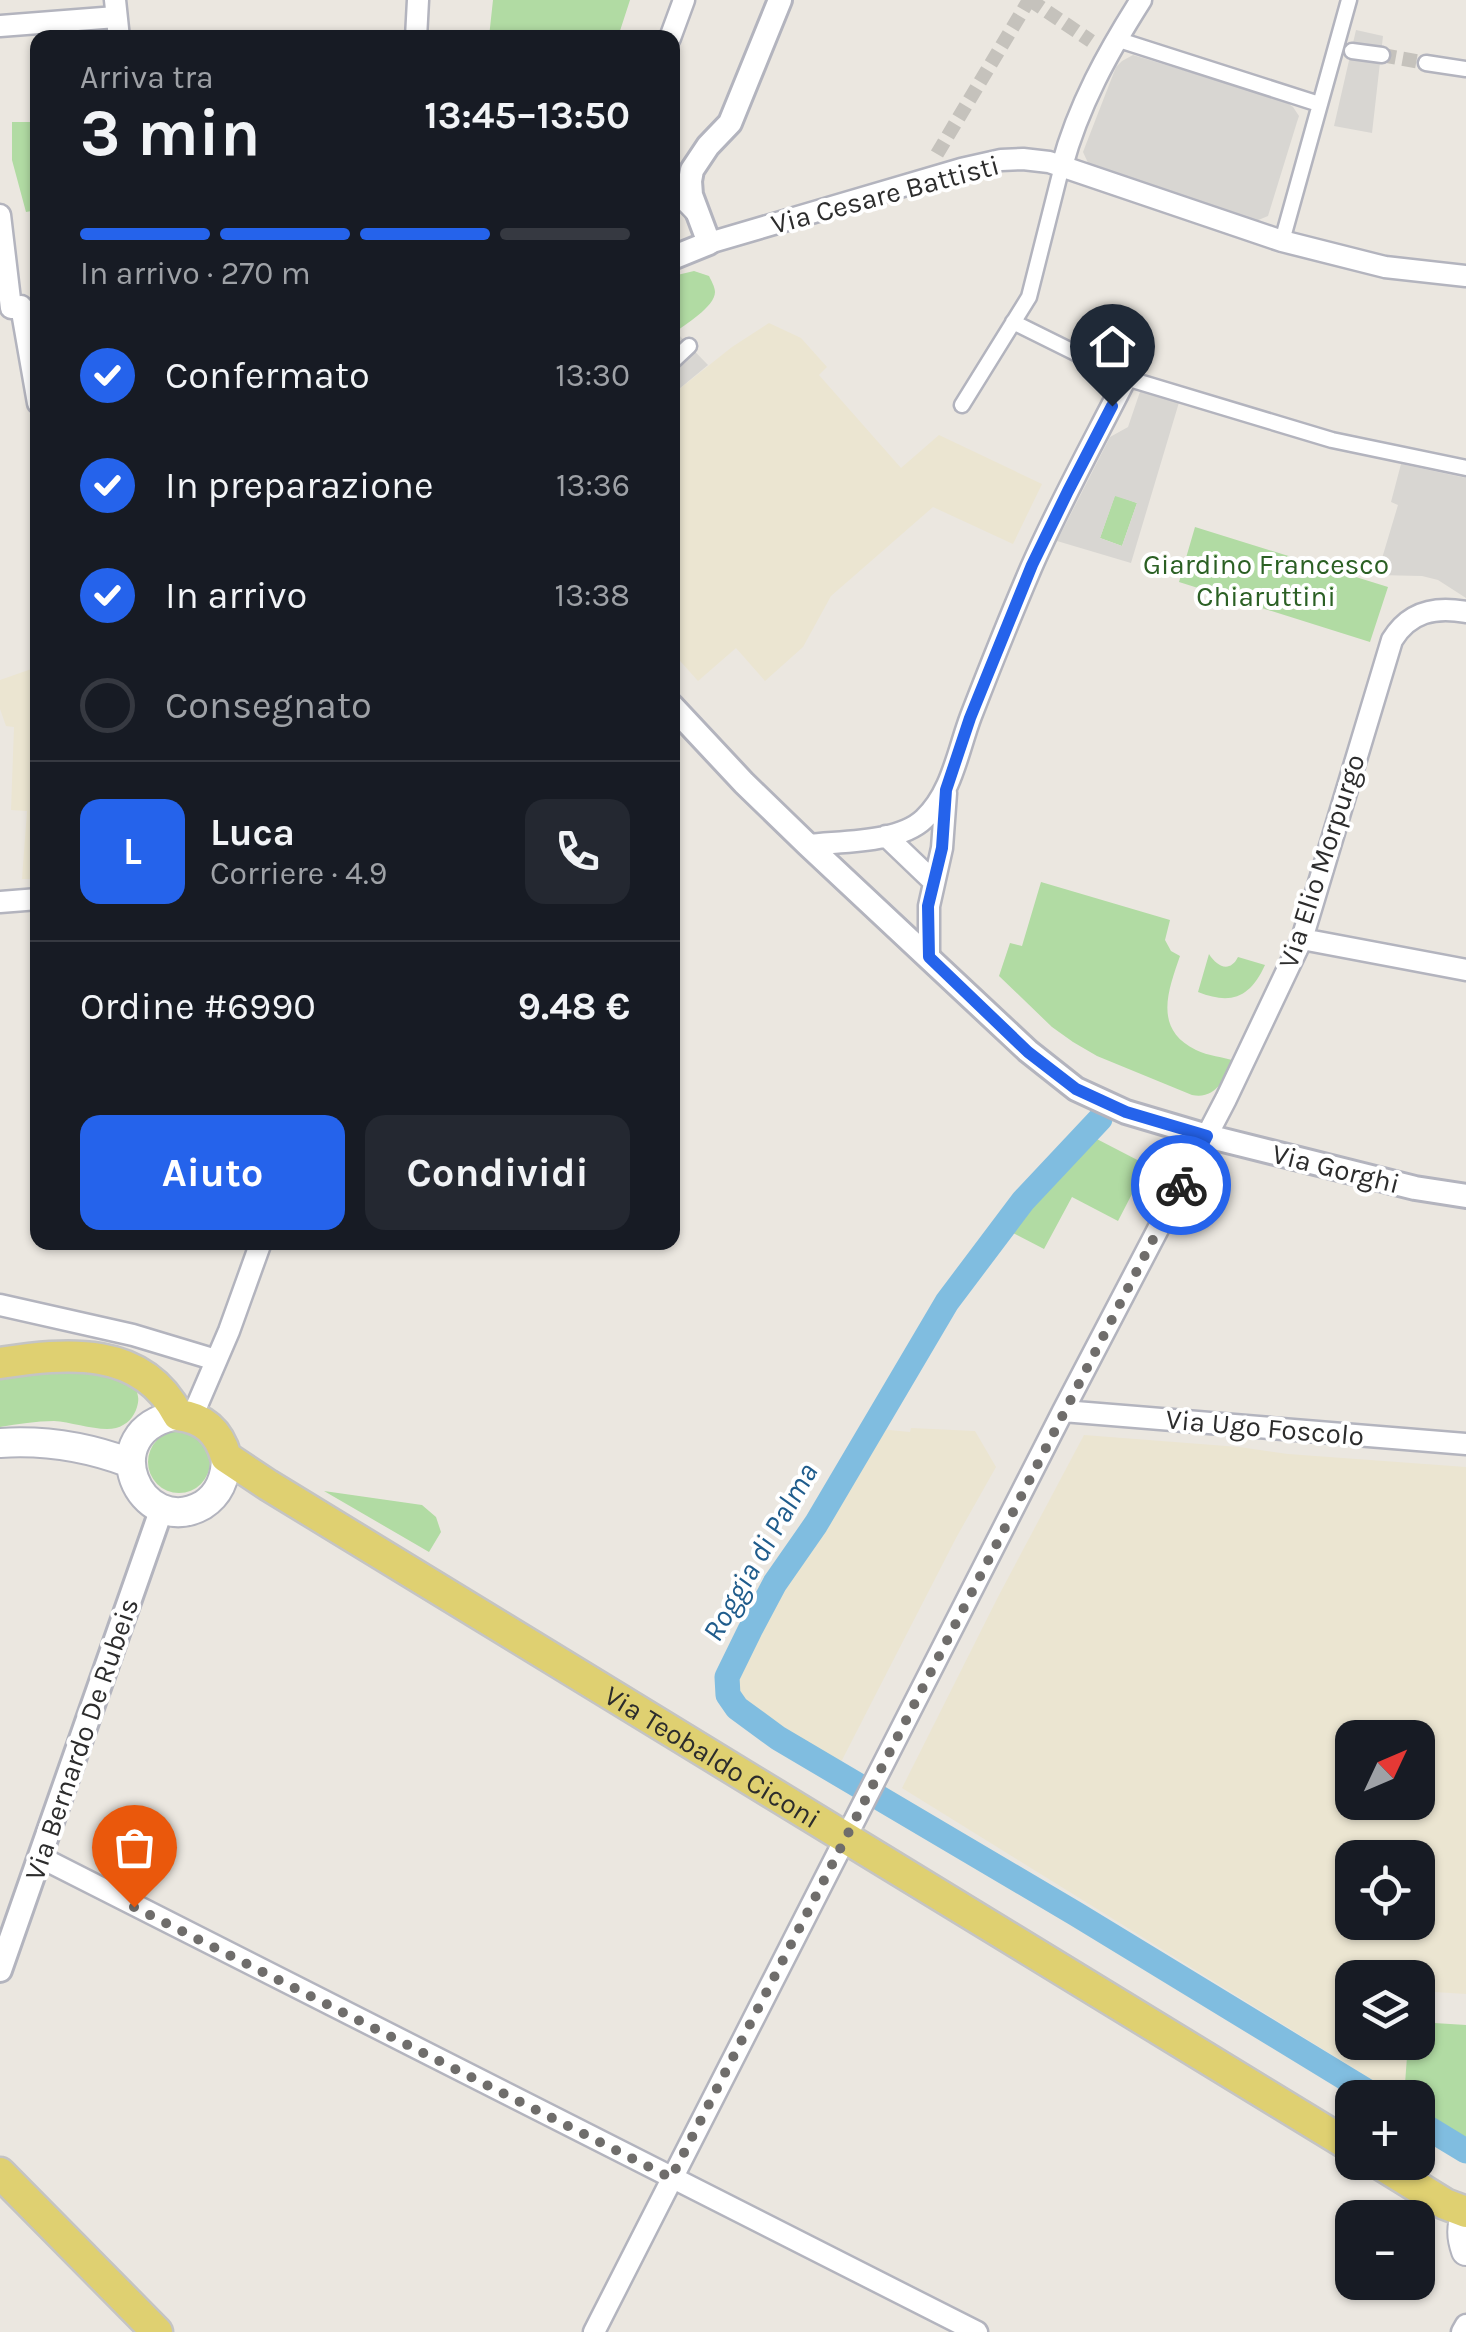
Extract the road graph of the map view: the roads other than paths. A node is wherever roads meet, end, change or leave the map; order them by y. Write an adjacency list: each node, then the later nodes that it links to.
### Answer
1 (418, 0): 8 (street)
2 (684, 0): 9 (street)
3 (780, 0): 18 (street)
4 (1140, 0): 10 (street)
5 (1349, 0): 15 (street)
6 (116, 18): 7 (street)
7 (0, 26)
8 (416, 30)
9 (673, 30)
10 (1116, 39): 15 (street); 16 (street)
11 (1352, 51): 12 (street)
12 (1382, 55)
13 (1426, 63): 14 (street)
14 (1466, 69)
15 (1319, 104): 20 (street)
16 (1062, 166): 20 (street, Via Cesare Battisti); 21 (street, Via Cesare Battisti); 25 (street)
17 (680, 195): 18 (street)
18 (697, 213): 21 (street)
19 (0, 215): 24 (street)
20 (1282, 241): 23 (street, Via Cesare Battisti)
21 (709, 244): 22 (street)
22 (680, 255)
23 (1466, 276)
24 (17, 308): 28 (street)
25 (1013, 322): 29 (street); 30 (street)
26 (690, 346): 27 (street)
27 (680, 355)
28 (30, 366)
29 (1126, 378): 31 (street); 34 (street)
30 (962, 405)
31 (1466, 468)
32 (1466, 612): 41 (street, Via Elio Morpurgo)
33 (680, 714): 36 (street, Via Gorghi)
34 (946, 790): 35 (street); 37 (street)
35 (894, 834): 36 (street); 37 (street); 38 (street)
36 (808, 845): 42 (street, Via Gorghi)
37 (942, 848): 38 (street)
38 (934, 882): 42 (street)
39 (30, 900): 40 (street)
40 (0, 902)
41 (1302, 939): 43 (street); 44 (street, Via Elio Morpurgo)
42 (929, 957): 44 (street, Via Gorghi)
43 (1466, 970)
44 (1207, 1136): 45 (street, Via Gorghi); 50 (street, Via Elio Morpurgo)
45 (1466, 1196)
46 (258, 1250): 48 (street)
47 (0, 1306): 48 (street)
48 (216, 1360): 51 (street)
49 (0, 1364): 51 (main road)
50 (1063, 1411): 53 (street, Via Ugo Foscolo); 57 (street, Via Elio Morpurgo)
51 (185, 1416): 54 (main road); 55 (main road)
52 (0, 1443): 55 (main road)
53 (1466, 1444)
54 (226, 1457): 56 (main road); 57 (main road, Via Teobaldo Ciconi)
55 (130, 1462): 56 (main road)
56 (162, 1508): 58 (street, Via Bernardo De Rubeis)
57 (846, 1838): 60 (main road, Via Teobaldo Ciconi); 62 (street, Via Elio Morpurgo)
58 (40, 1858): 59 (street, Via Bernardo De Rubeis); 62 (street)
59 (0, 1970)
60 (1335, 2138)
61 (1, 2176): 67 (main road)
62 (671, 2178): 68 (street, Via Elio Morpurgo); 69 (street)
63 (1406, 2180): 64 (main road)
64 (1466, 2212): 65 (main road)
65 (1466, 2251)
66 (1466, 2324): 70 (street)
67 (157, 2332)
68 (594, 2332)
69 (976, 2332)
70 (1462, 2332)

